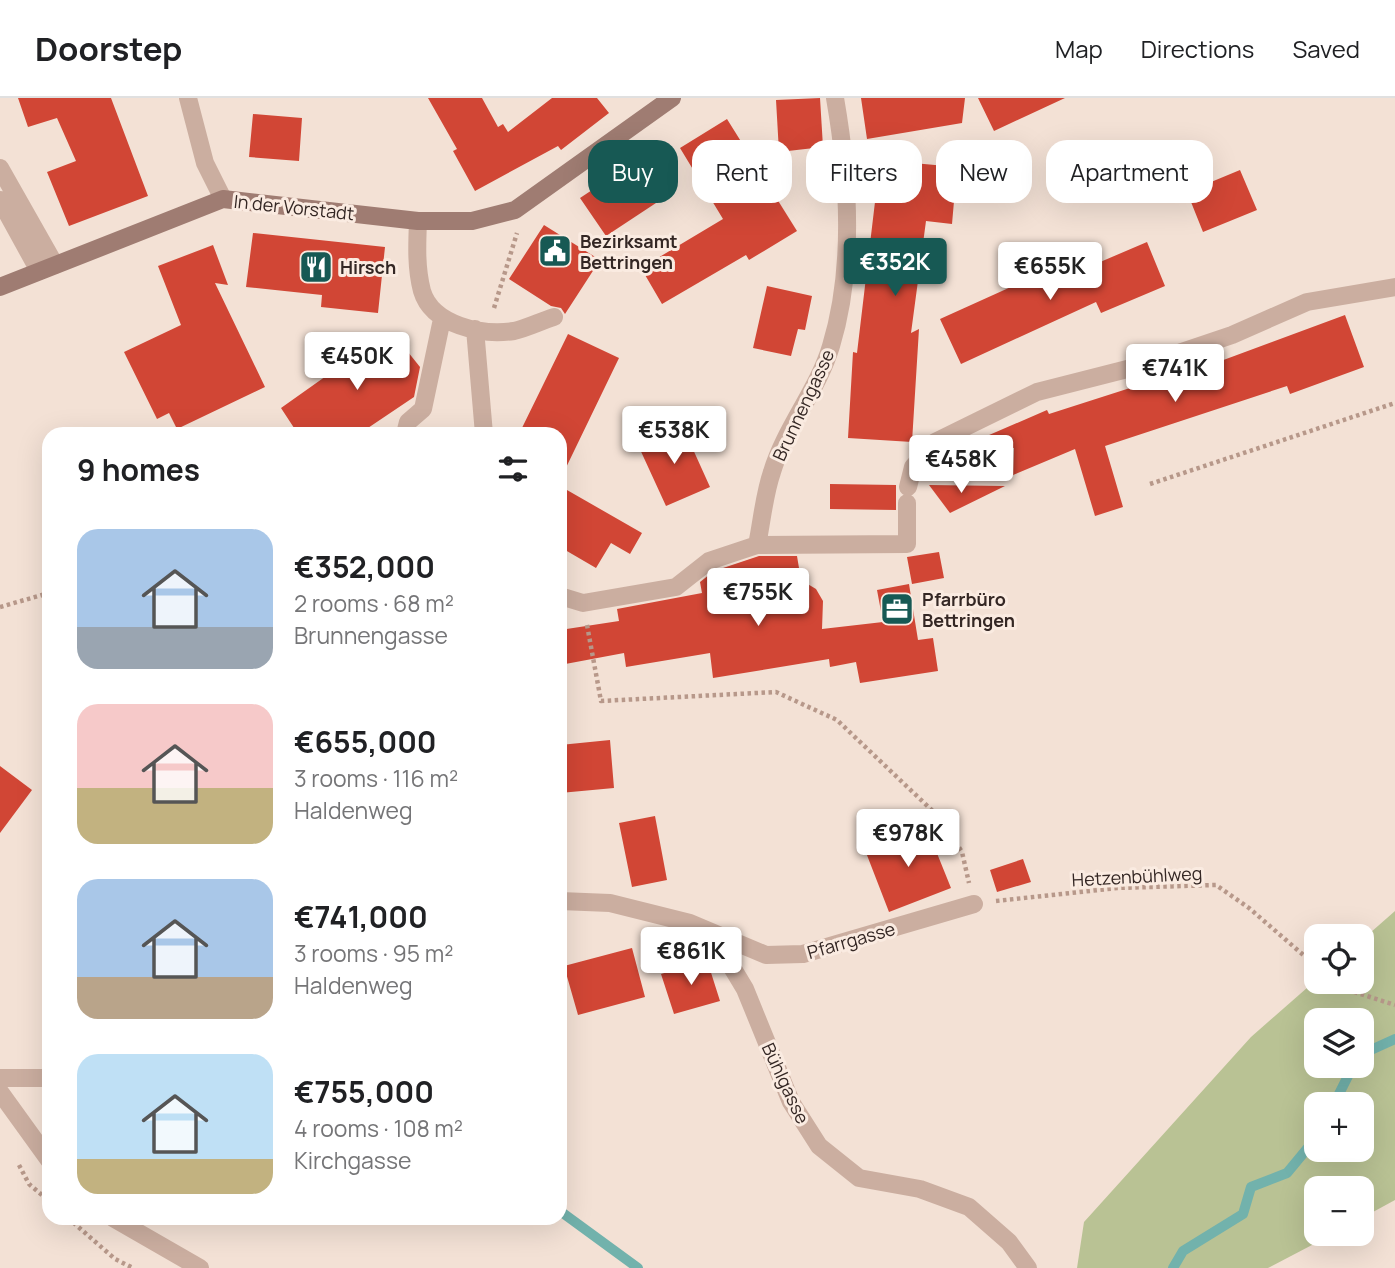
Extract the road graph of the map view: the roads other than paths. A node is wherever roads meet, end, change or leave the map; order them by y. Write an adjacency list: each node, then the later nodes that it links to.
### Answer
1 (188, 98): 5 (street)
2 (673, 98): 7 (street, In der Vorstadt)
3 (835, 98): 16 (street, Brunnengasse)
4 (0, 168): 8 (street)
5 (223, 199): 7 (street, In der Vorstadt); 8 (street, In der Vorstadt)
6 (0, 200): 8 (street)
7 (418, 221): 12 (street)
8 (47, 268): 10 (street, In der Vorstadt)
9 (1395, 287): 16 (street)
10 (0, 288)
11 (554, 317): 13 (street)
12 (442, 320): 13 (street); 14 (street)
13 (481, 329): 15 (street)
14 (407, 427)
15 (484, 427)
16 (757, 545): 17 (street)
17 (567, 598)
18 (567, 901): 20 (street)
19 (974, 904): 20 (street, Pfarrgasse)
20 (690, 923): 27 (street, Bühlgasse)
21 (0, 1078): 22 (street)
22 (42, 1078)
23 (0, 1092): 24 (street)
24 (42, 1150)
25 (125, 1225): 26 (street)
26 (200, 1268)
27 (1028, 1268)

